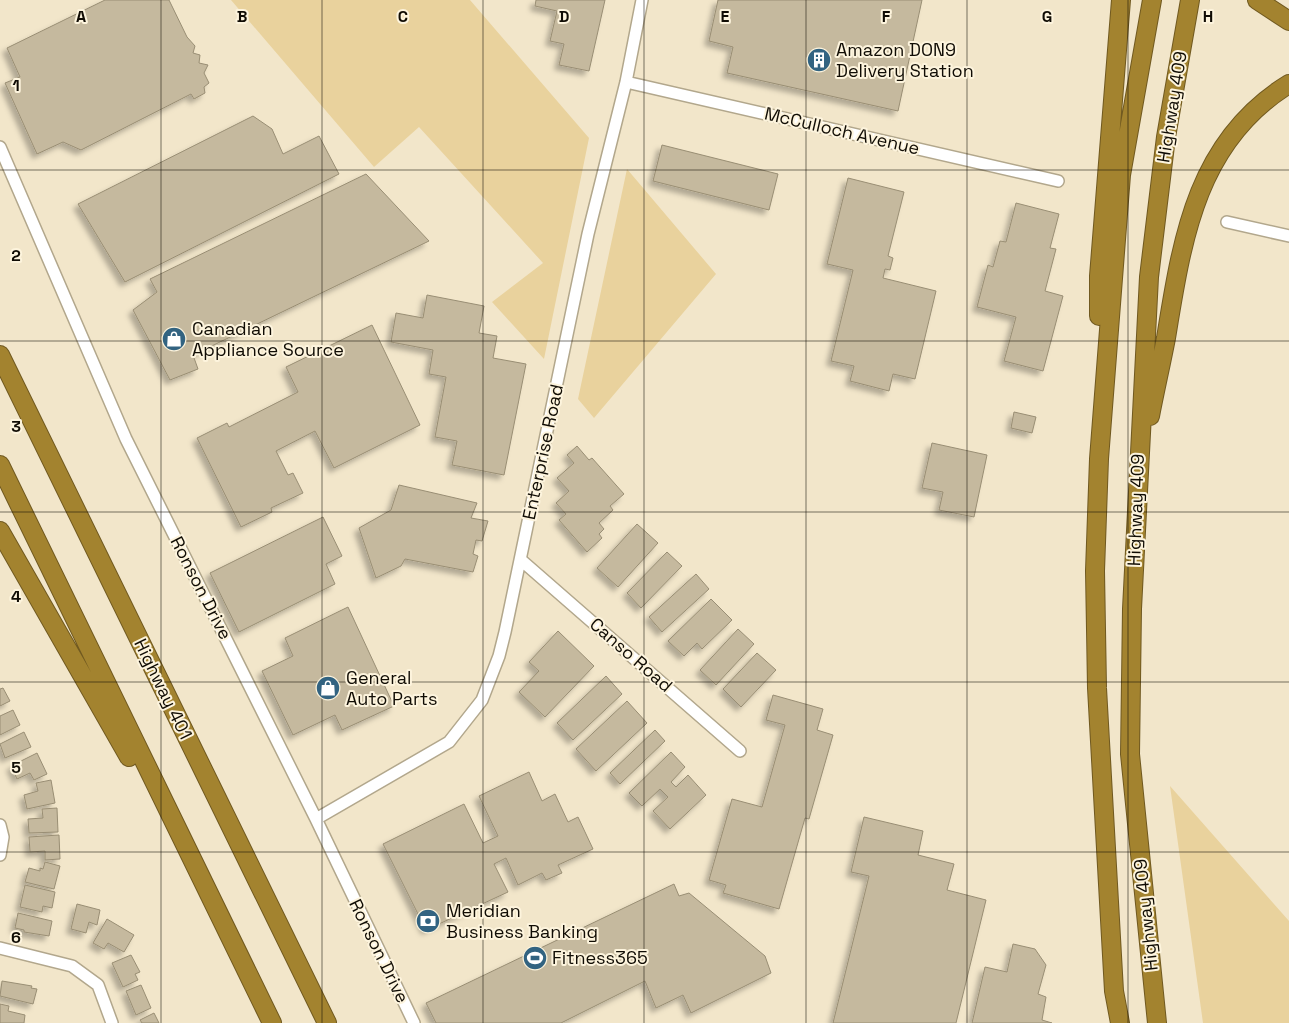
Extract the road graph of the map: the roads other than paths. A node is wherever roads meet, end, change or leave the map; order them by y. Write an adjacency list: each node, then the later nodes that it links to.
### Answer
1 (642, 0): 7 (street, Enterprise Road)
2 (1121, 0): 14 (highway)
3 (1152, 0): 14 (highway, Highway 409)
4 (1190, 0): 16 (highway, Highway 409)
5 (1257, 0): 6 (highway)
6 (1289, 20)
7 (626, 82): 10 (street, McCulloch Avenue); 18 (street, Enterprise Road)
8 (1289, 84): 16 (highway)
9 (0, 147): 20 (street, Ronson Drive)
10 (1058, 181)
11 (1227, 222): 12 (street)
12 (1289, 236)
13 (0, 355): 27 (highway, Highway 401)
14 (1099, 459): 29 (highway, Highway 409)
15 (0, 466): 23 (highway)
16 (1137, 478): 30 (highway, Highway 409)
17 (0, 531): 23 (highway)
18 (521, 560): 19 (street, Canso Road); 20 (street, Enterprise Road)
19 (740, 751)
20 (316, 819): 28 (street, Ronson Drive)
21 (0, 825): 22 (street)
22 (0, 855)
23 (200, 880): 26 (highway)
24 (0, 948): 25 (street)
25 (112, 1023)
26 (272, 1023)
27 (326, 1023)
28 (414, 1023)
29 (1120, 1023)
30 (1157, 1023)

